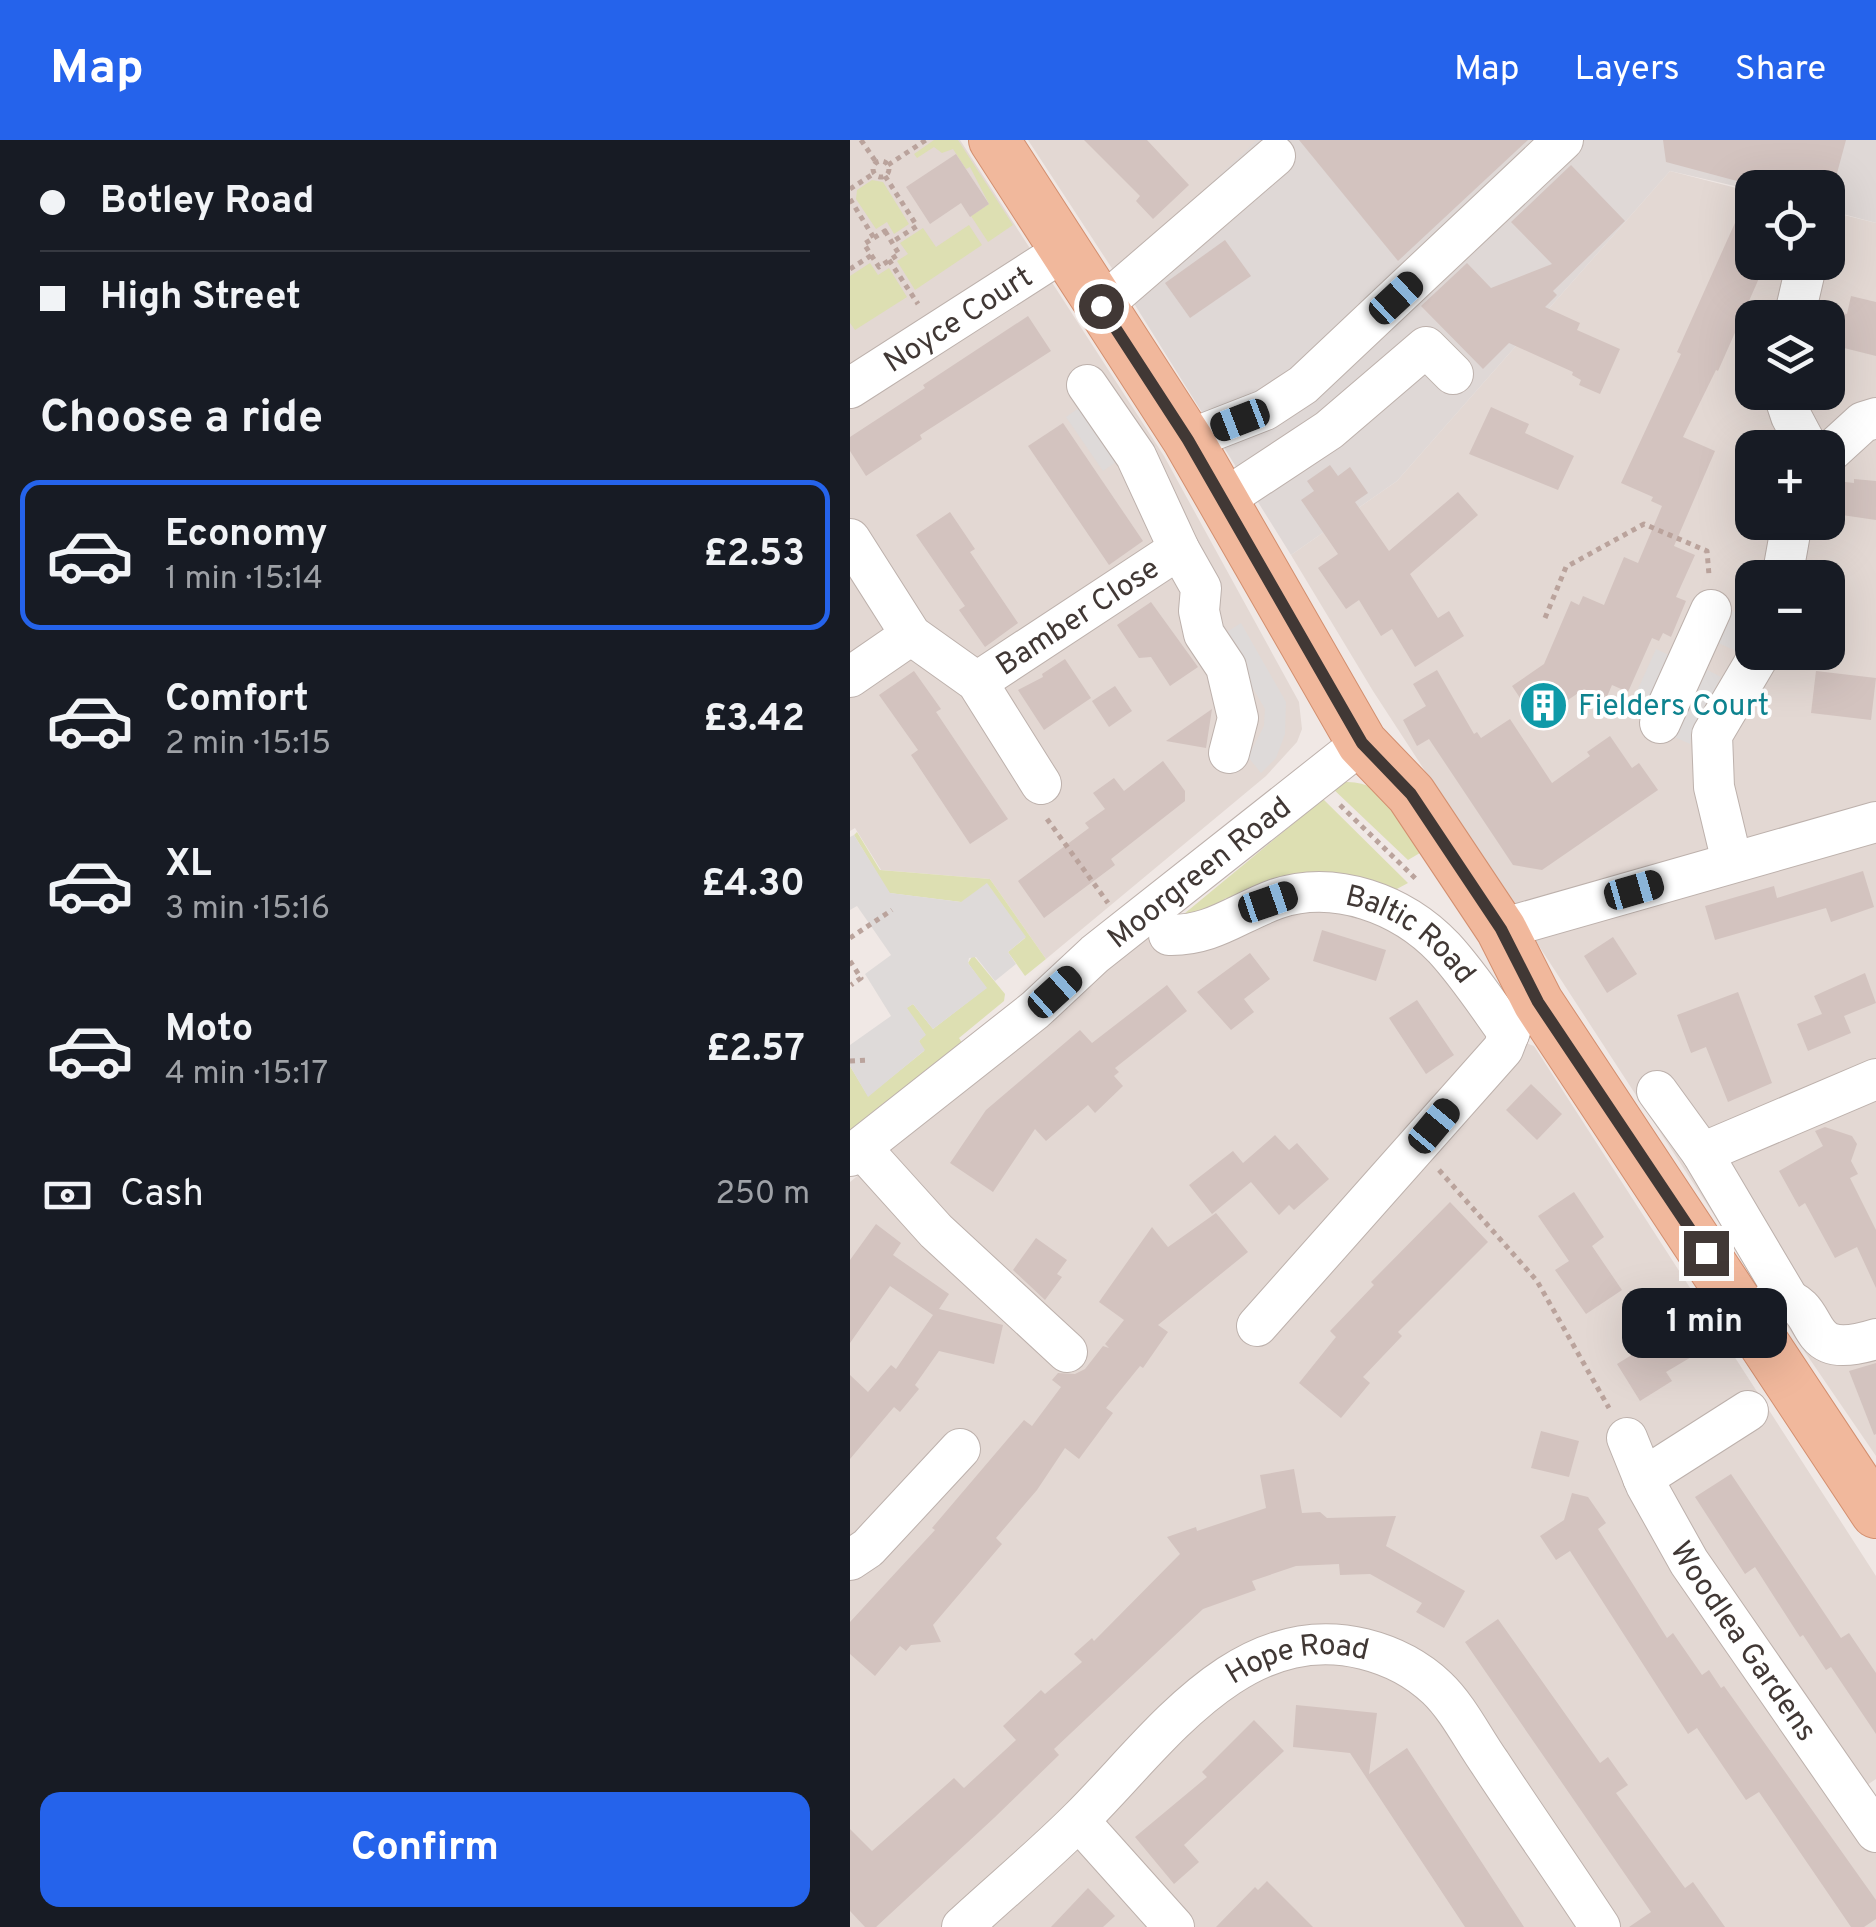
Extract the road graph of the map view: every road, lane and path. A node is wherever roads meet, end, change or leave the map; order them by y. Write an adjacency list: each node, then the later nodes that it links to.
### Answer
1 (861, 140): 6 (path)
2 (926, 140): 7 (path)
3 (994, 140): 14 (main road)
4 (1563, 140): 25 (street)
5 (1275, 156): 18 (street)
6 (876, 162): 7 (path); 8 (path)
7 (888, 165): 9 (path)
8 (874, 173): 9 (path); 10 (path)
9 (885, 176): 13 (path)
10 (850, 188): 11 (path)
11 (850, 199): 12 (path)
12 (874, 238): 13 (path); 15 (path)
13 (892, 242): 16 (path)
14 (1065, 250): 18 (main road); 22 (street, Noyce Court)
15 (872, 255): 16 (path); 17 (path)
16 (889, 260): 19 (path)
17 (850, 270)
18 (1101, 306): 25 (main road)
19 (923, 312)
20 (1453, 374): 26 (street)
21 (1087, 385): 28 (street, Bamber Close)
22 (850, 388)
23 (1876, 418): 24 (street)
24 (1845, 438)
25 (1188, 440): 26 (main road)
26 (1223, 500): 38 (main road)
27 (850, 539): 31 (street, Bamber Close)
28 (1179, 549): 36 (street, Bamber Close); 39 (street, Bamber Close)
29 (1711, 610): 30 (path); 32 (street)
30 (1545, 618)
31 (912, 635): 35 (street); 36 (street, Bamber Close)
32 (1694, 647): 33 (street); 37 (street)
33 (1735, 658)
34 (1751, 670): 42 (street)
35 (850, 678)
36 (976, 682): 40 (street, Bamber Close)
37 (1660, 722)
38 (1362, 743): 45 (main road); 56 (street, Moorgreen Road)
39 (1229, 753)
40 (1040, 784): 44 (path)
41 (1876, 822): 42 (street)
42 (1732, 862): 45 (street)
43 (892, 910): 47 (path)
44 (1114, 912)
45 (1501, 929): 50 (main road)
46 (1168, 935): 50 (street, Baltic Road)
47 (850, 938)
48 (850, 961): 49 (path)
49 (851, 985)
50 (1523, 1018): 55 (street); 58 (main road)
51 (869, 1060): 52 (path)
52 (850, 1061)
53 (1876, 1078): 57 (street)
54 (1658, 1091): 57 (street)
55 (1417, 1146): 59 (street); 63 (path)
56 (856, 1152): 61 (street)
57 (1702, 1153): 58 (street)
58 (1768, 1308): 60 (street); 66 (main road)
59 (1257, 1326)
60 (1876, 1338)
61 (1067, 1352)
62 (1748, 1411): 65 (street)
63 (1627, 1438): 65 (street, Woodlea Gardens)
64 (960, 1448): 67 (street)
65 (1643, 1478): 69 (street, Woodlea Gardens)
66 (1876, 1512)
67 (850, 1560)
68 (1079, 1821): 70 (street, Hope Road); 71 (street); 72 (street, Hope Road)
69 (1876, 1832)
70 (962, 1927)
71 (1174, 1927)
72 (1600, 1927)

